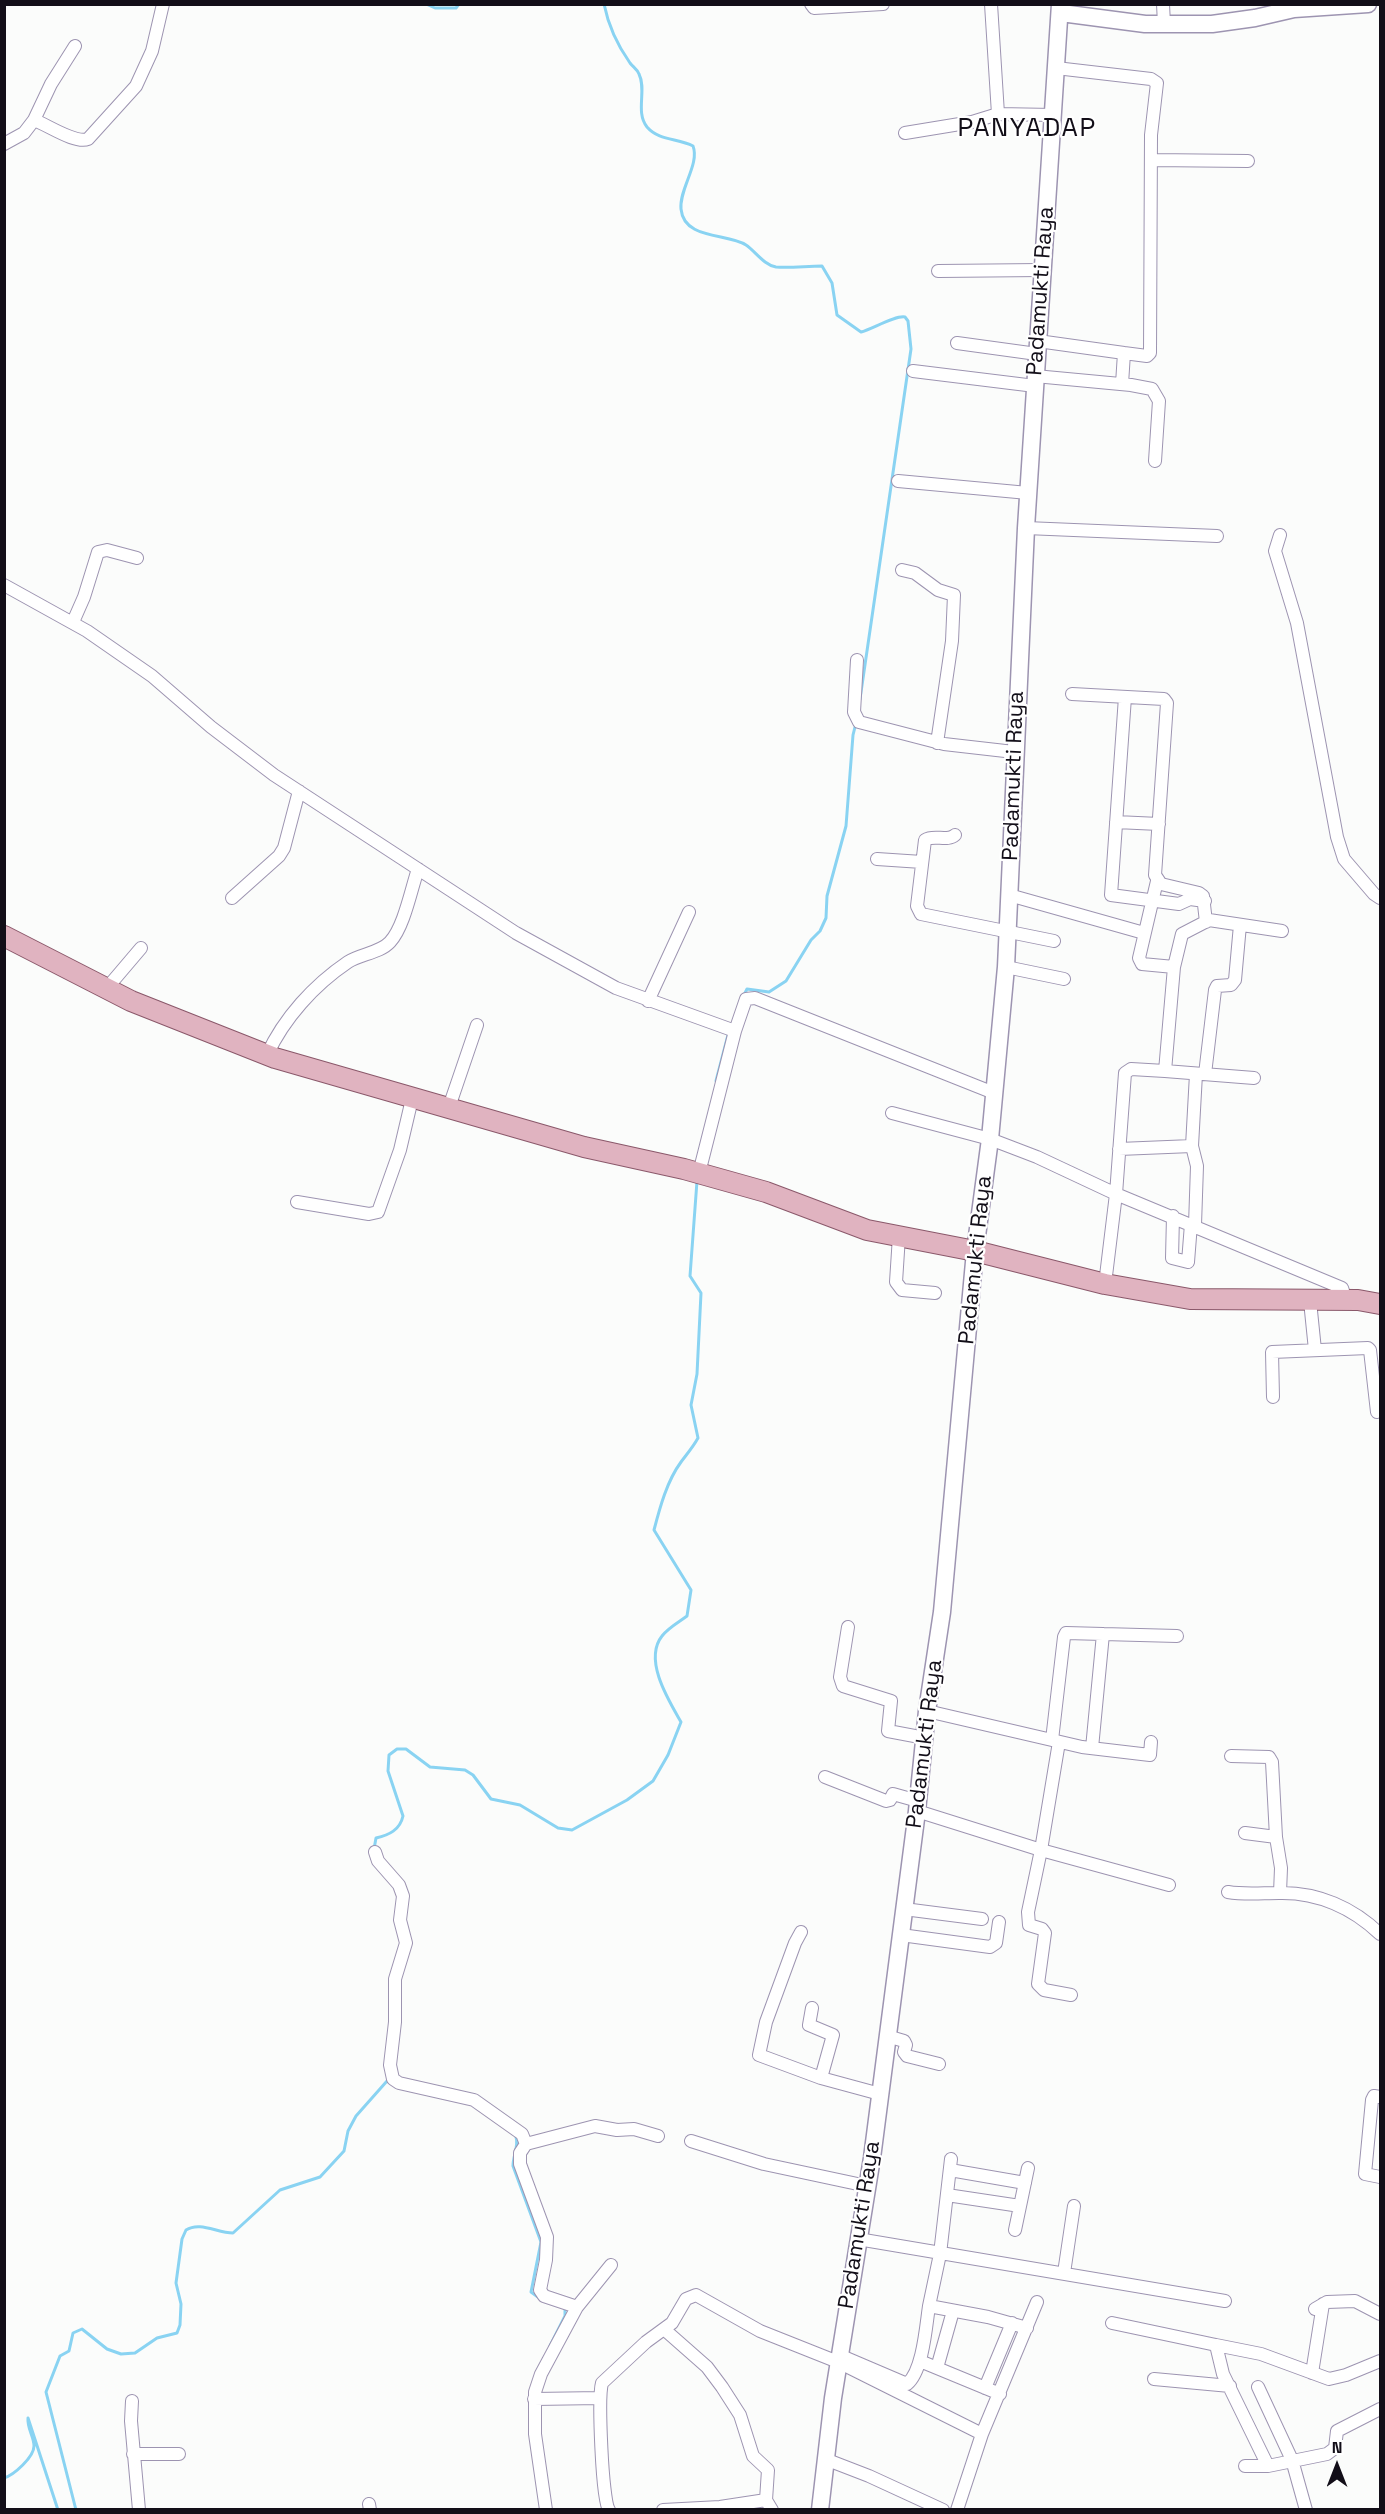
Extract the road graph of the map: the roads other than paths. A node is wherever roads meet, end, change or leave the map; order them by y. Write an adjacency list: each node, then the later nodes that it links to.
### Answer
1 (163, 4): 14 (street)
2 (811, 4): 3 (street)
3 (883, 4)
4 (991, 4): 12 (street)
5 (1163, 4): 9 (street)
6 (1368, 4): 8 (street)
7 (1060, 9): 9 (street); 11 (street, Padamukti Raya)
8 (1254, 11): 9 (street)
9 (1164, 24)
10 (75, 46): 14 (street)
11 (1056, 68): 13 (street, Padamukti Raya); 17 (street)
12 (998, 114): 13 (street); 15 (street)
13 (1053, 115): 19 (street, Padamukti Raya)
14 (33, 120): 16 (street)
15 (905, 133)
16 (4, 144)
17 (1151, 160): 18 (street); 23 (street)
18 (1248, 162)
19 (1041, 270): 20 (street); 22 (street, Padamukti Raya)
20 (938, 271)
21 (957, 343): 22 (street)
22 (1038, 348): 23 (street); 25 (street, Padamukti Raya)
23 (1124, 353): 26 (street)
24 (913, 371): 25 (street)
25 (1035, 381): 26 (street); 29 (street, Padamukti Raya)
26 (1122, 384): 27 (street)
27 (1155, 460)
28 (898, 481): 29 (street)
29 (1028, 493): 30 (street, Padamukti Raya)
30 (1026, 528): 32 (street); 41 (street, Padamukti Raya)
31 (1280, 535): 52 (street)
32 (1217, 536)
33 (137, 558): 36 (street)
34 (902, 570): 40 (street)
35 (4, 585): 36 (street)
36 (73, 622): 42 (street)
37 (857, 660): 40 (street)
38 (1072, 694): 39 (street)
39 (1125, 698): 43 (street); 44 (street)
40 (937, 743): 41 (street)
41 (1014, 752): 50 (street, Padamukti Raya)
42 (299, 791): 48 (street); 51 (street)
43 (1116, 822): 44 (street); 53 (street)
44 (1159, 824): 49 (street)
45 (956, 835): 47 (street)
46 (877, 859): 47 (street)
47 (921, 862): 58 (street)
48 (418, 870): 68 (street); 71 (street)
49 (1157, 881): 53 (street); 54 (street)
50 (1009, 895): 58 (street, Padamukti Raya); 60 (street)
51 (232, 897)
52 (1380, 898)
53 (1153, 901): 54 (street); 60 (street)
54 (1205, 901): 56 (street)
55 (689, 912): 68 (street)
56 (1206, 922): 57 (street); 65 (street)
57 (1240, 925): 59 (street); 73 (street)
58 (1006, 930): 62 (street); 64 (street, Padamukti Raya)
59 (1282, 931)
60 (1144, 933): 65 (street)
61 (4, 936): 67 (main road)
62 (1054, 941)
63 (141, 948): 67 (street)
64 (1005, 967): 66 (street); 75 (street, Padamukti Raya)
65 (1174, 967): 72 (street)
66 (1064, 979)
67 (107, 988): 71 (main road)
68 (648, 1001): 70 (street)
69 (477, 1025): 77 (street)
70 (735, 1031): 75 (street); 82 (street)
71 (267, 1055): 76 (main road)
72 (1165, 1071): 73 (street); 81 (street)
73 (1201, 1074): 74 (street); 80 (street)
74 (1254, 1078)
75 (994, 1093): 79 (street, Padamukti Raya)
76 (412, 1099): 77 (main road); 84 (street)
77 (448, 1110): 82 (main road)
78 (892, 1113): 79 (street)
79 (990, 1139): 83 (street); 88 (street, Padamukti Raya)
80 (1192, 1146): 81 (street); 86 (street)
81 (1119, 1149): 83 (street)
82 (699, 1173): 87 (main road)
83 (1116, 1194): 85 (street); 89 (street)
84 (297, 1202)
85 (1173, 1216): 86 (street); 86 (street)
86 (1193, 1224): 91 (street)
87 (899, 1236): 88 (main road); 90 (street)
88 (975, 1251): 89 (main road); 100 (street, Padamukti Raya)
89 (1105, 1284): 92 (main road)
90 (935, 1293)
91 (1346, 1300): 92 (main road); 93 (main road)
92 (1310, 1301): 94 (street)
93 (1380, 1304)
94 (1315, 1350): 95 (street); 96 (street)
95 (1273, 1397)
96 (1377, 1412)
97 (848, 1627): 101 (street)
98 (1103, 1634): 99 (street); 102 (street); 104 (street)
99 (1177, 1636)
100 (927, 1711): 101 (street, Padamukti Raya); 102 (street)
101 (925, 1738): 107 (street, Padamukti Raya)
102 (1055, 1741): 104 (street); 110 (street)
103 (1151, 1742): 104 (street)
104 (1092, 1749)
105 (1231, 1756): 109 (street)
106 (825, 1777): 107 (street)
107 (918, 1806): 110 (street); 115 (street, Padamukti Raya)
108 (1245, 1833): 109 (street)
109 (1276, 1837): 114 (street)
110 (1041, 1850): 112 (street); 121 (street)
111 (375, 1852): 130 (street)
112 (1169, 1885)
113 (1228, 1892): 114 (street)
114 (1280, 1893): 119 (street)
115 (904, 1909): 116 (street); 120 (street, Padamukti Raya)
116 (982, 1919)
117 (999, 1922): 120 (street)
118 (801, 1932): 125 (street)
119 (1380, 1934)
120 (901, 1935): 123 (street, Padamukti Raya)
121 (1071, 1995)
122 (812, 2008): 125 (street)
123 (887, 2036): 124 (street); 126 (street, Padamukti Raya)
124 (939, 2064)
125 (821, 2078): 126 (street)
126 (880, 2094): 134 (street, Padamukti Raya)
127 (1380, 2097): 132 (street)
128 (658, 2136): 130 (street)
129 (691, 2141): 134 (street)
130 (526, 2144): 146 (street)
131 (1028, 2168): 133 (street)
132 (1380, 2177)
133 (1026, 2183): 135 (street); 136 (street)
134 (867, 2186): 139 (street, Padamukti Raya)
135 (947, 2195): 136 (street); 140 (street)
136 (1020, 2206): 138 (street)
137 (1074, 2206): 142 (street)
138 (1015, 2230)
139 (858, 2239): 140 (street); 154 (street, Padamukti Raya)
140 (940, 2254): 142 (street); 145 (street)
141 (611, 2265): 146 (street)
142 (1064, 2273): 143 (street)
143 (1225, 2301)
144 (1037, 2302): 151 (street)
145 (929, 2306): 147 (street); 155 (street)
146 (577, 2307): 165 (street)
147 (953, 2311): 149 (street); 157 (street)
148 (1380, 2314): 158 (street)
149 (1012, 2323): 151 (street); 162 (street)
150 (1112, 2323): 153 (street)
151 (1027, 2328): 163 (street)
152 (665, 2330): 154 (street); 164 (street); 175 (street)
153 (1216, 2345): 158 (street); 160 (street)
154 (838, 2359): 155 (street); 168 (street); 171 (street, Padamukti Raya)
155 (920, 2361): 157 (street)
156 (1380, 2361): 158 (street)
157 (938, 2368): 162 (street)
158 (1312, 2373)
159 (1155, 2379): 160 (street)
160 (1230, 2386): 174 (street)
161 (1258, 2387): 172 (street)
162 (985, 2388): 163 (street)
163 (1000, 2394): 168 (street)
164 (600, 2398): 165 (street); 178 (street)
165 (534, 2399): 177 (street)
166 (132, 2401): 169 (street)
167 (1380, 2409): 172 (street)
168 (982, 2434): 182 (street)
169 (134, 2454): 170 (street); 176 (street)
170 (179, 2454)
171 (825, 2459): 180 (street, Padamukti Raya); 181 (street)
172 (1292, 2460): 174 (street); 183 (street)
173 (1245, 2466): 174 (street)
174 (1268, 2466)
175 (769, 2505): 179 (street)
176 (140, 2510)
177 (546, 2510)
178 (609, 2510)
179 (663, 2510)
180 (820, 2510)
181 (943, 2510)
182 (957, 2510)
183 (1306, 2510)

